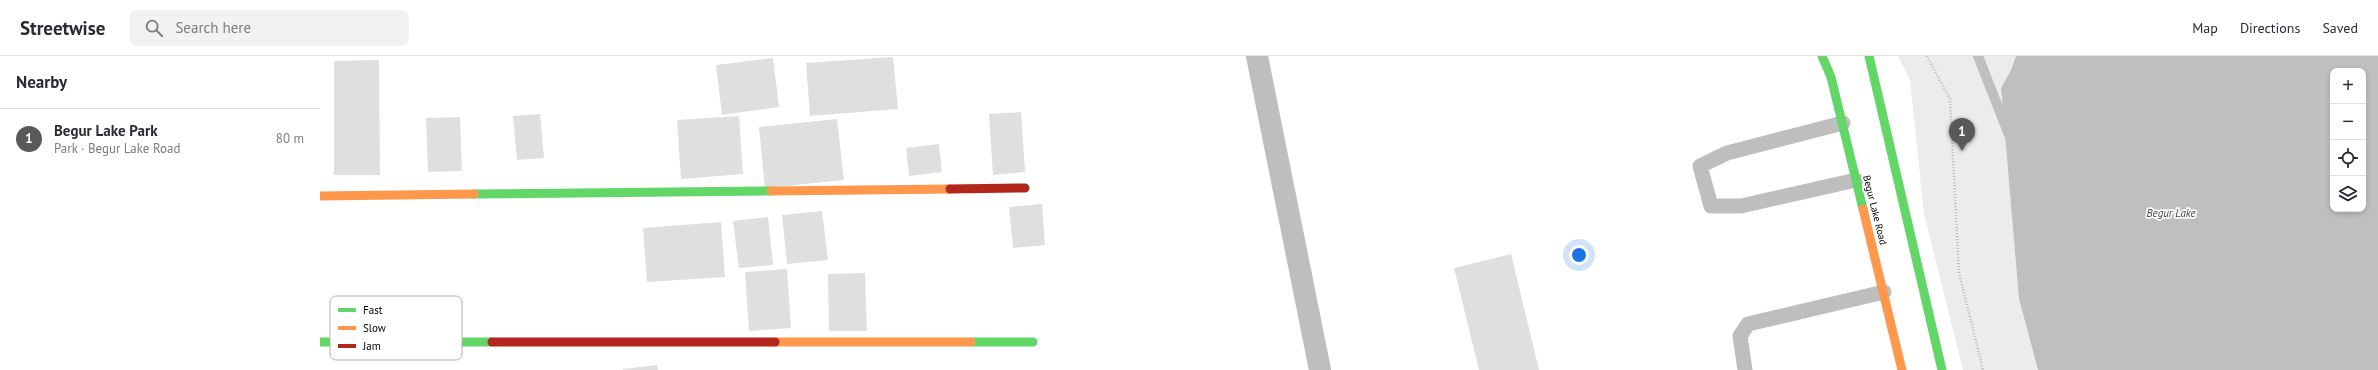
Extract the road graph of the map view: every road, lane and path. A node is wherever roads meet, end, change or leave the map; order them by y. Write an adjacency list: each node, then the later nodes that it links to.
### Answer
1 (1257, 56): 12 (street)
2 (1822, 56): 5 (street, Begur Lake Road)
3 (1869, 56): 15 (street)
4 (1927, 56): 16 (path)
5 (1843, 123): 6 (street, Begur Lake Road); 6 (lane)
6 (1856, 180): 9 (street, Begur Lake Road)
7 (1025, 188): 8 (street)
8 (320, 196)
9 (1884, 292): 13 (lane); 14 (street, Begur Lake Road)
10 (462, 342): 11 (street)
11 (1033, 342)
12 (1320, 370)
13 (1744, 370)
14 (1902, 370)
15 (1942, 370)
16 (1983, 370)

